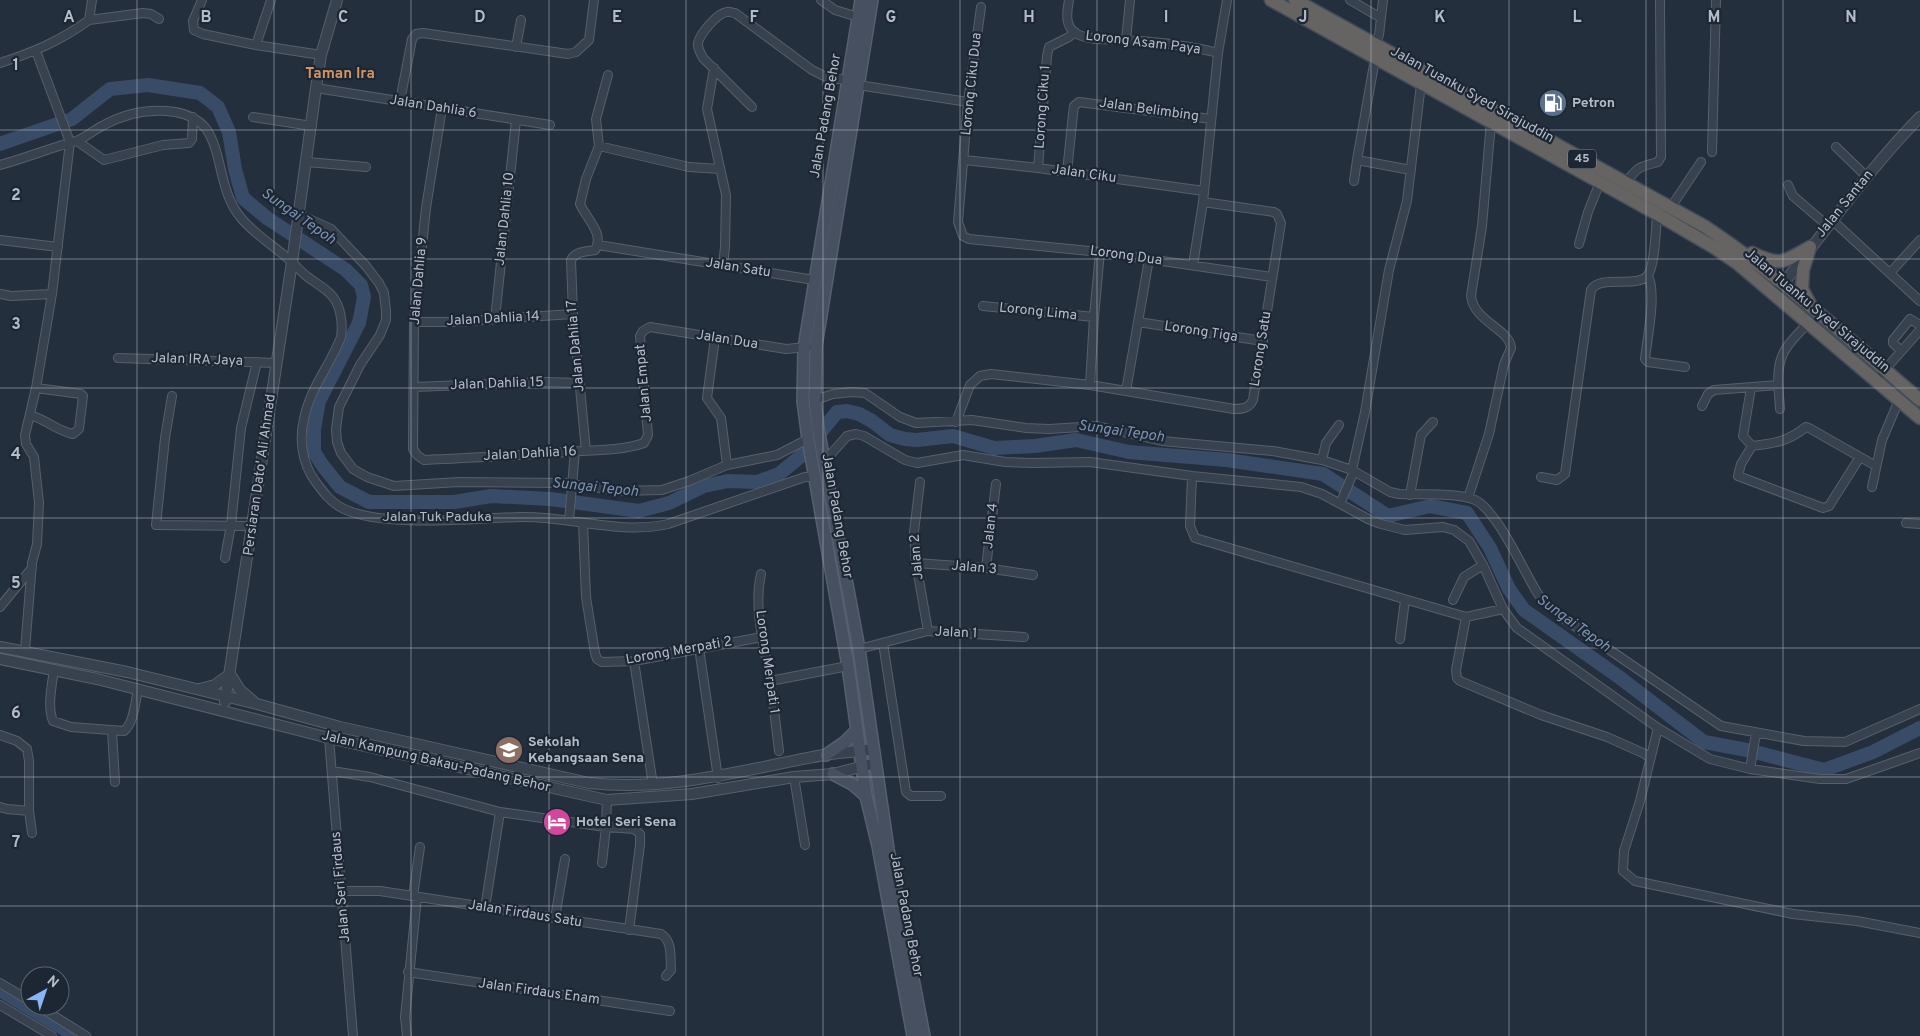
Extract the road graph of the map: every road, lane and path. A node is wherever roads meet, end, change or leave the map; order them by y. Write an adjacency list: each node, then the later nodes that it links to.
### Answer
1 (92, 0): 21 (street)
2 (202, 0): 26 (street)
3 (271, 0): 26 (street)
4 (337, 0): 31 (street, Persiaran Dato' Ali Ahmad)
5 (594, 0): 27 (street)
6 (821, 0): 19 (street)
7 (861, 0): 19 (main road, Jalan Padang Behor)
8 (872, 0): 35 (main road, Jalan Padang Behor)
9 (1069, 0): 24 (street)
10 (1130, 0): 25 (street)
11 (1227, 0): 29 (street)
12 (1270, 0): 30 (highway, Jalan Tuanku Syed Sirajuddin / 45)
13 (1296, 0): 30 (highway, Jalan Tuanku Syed Sirajuddin / 45)
14 (1350, 0): 20 (street)
15 (1383, 0): 20 (street)
16 (1660, 0): 68 (street)
17 (1716, 0): 53 (street)
18 (981, 7): 39 (street, Lorong Ciku Dua)
19 (858, 17): 35 (main road, Jalan Padang Behor)
20 (1381, 18): 30 (street)
21 (89, 20): 22 (street); 28 (street)
22 (159, 20)
23 (521, 20): 27 (street)
24 (1073, 30): 25 (street, Lorong Asam Paya); 61 (street, Lorong Ciku 1)
25 (1126, 40): 29 (street, Lorong Asam Paya)
26 (256, 45): 31 (street)
27 (516, 47): 38 (street)
28 (36, 51): 32 (street); 50 (street)
29 (1218, 53): 45 (street)
30 (1372, 53): 36 (highway, Jalan Tuanku Syed Sirajuddin / 45); 54 (highway, Jalan Tuanku Syed Sirajuddin / 45); 56 (street)
31 (322, 55): 37 (street, Persiaran Dato' Ali Ahmad)
32 (0, 64)
33 (714, 68): 35 (street); 40 (street); 62 (street)
34 (608, 75): 51 (street)
35 (853, 82): 39 (street); 92 (main road, Jalan Padang Behor); 111 (main road, Jalan Padang Behor)
36 (1421, 84): 47 (highway, Jalan Tuanku Syed Sirajuddin / 45); 63 (street)
37 (316, 88): 38 (street, Jalan Dahlia 6); 49 (street, Persiaran Dato' Ali Ahmad)
38 (400, 101): 41 (street, Jalan Dahlia 6)
39 (968, 102): 55 (street, Lorong Ciku Dua)
40 (752, 107)
41 (442, 108): 46 (street, Jalan Dahlia 6); 103 (street, Jalan Dahlia 9)
42 (193, 117): 50 (street); 50 (street); 85 (street, Jalan Tuk Paduka)
43 (253, 117): 49 (street)
44 (1920, 117): 65 (street, Jalan Santan)
45 (1210, 119): 64 (street, Jalan Belimbing); 70 (street)
46 (516, 120): 48 (street, Jalan Dahlia 6); 102 (street, Jalan Dahlia 10)
47 (1491, 122): 54 (highway, Jalan Tuanku Syed Sirajuddin / 45); 157 (street)
48 (550, 125)
49 (312, 126): 57 (street, Persiaran Dato' Ali Ahmad)
50 (71, 139): 59 (street); 82 (street)
51 (599, 146): 62 (street); 80 (street)
52 (1836, 147): 65 (street)
53 (1712, 152)
54 (1568, 158): 67 (highway, Jalan Tuanku Syed Sirajuddin / 45); 68 (highway, Jalan Tuanku Syed Sirajuddin / 45)
55 (964, 160): 61 (street, Jalan Ciku); 77 (street, Lorong Ciku Dua)
56 (1357, 160): 63 (street); 66 (street)
57 (307, 162): 60 (street); 73 (street, Persiaran Dato' Ali Ahmad)
58 (1701, 162): 72 (street)
59 (0, 165)
60 (366, 167)
61 (1038, 168): 64 (street, Jalan Ciku)
62 (720, 169): 88 (street)
63 (1411, 170): 149 (street)
64 (1067, 172): 70 (street, Jalan Ciku)
65 (1867, 177): 75 (street, Jalan Santan)
66 (1354, 181)
67 (1600, 182): 74 (highway, Jalan Tuanku Syed Sirajuddin / 45); 79 (street)
68 (1626, 182): 72 (highway, Jalan Tuanku Syed Sirajuddin / 45)
69 (1788, 185): 75 (street)
70 (1204, 191): 71 (street)
71 (1203, 202): 87 (street); 91 (street, Lorong Satu)
72 (1671, 207): 81 (highway, Jalan Tuanku Syed Sirajuddin / 45)
73 (298, 214): 85 (street, Persiaran Dato' Ali Ahmad); 153 (street)
74 (1657, 214): 90 (street); 96 (highway, Jalan Tuanku Syed Sirajuddin / 45)
75 (1830, 223): 83 (street, Jalan Santan); 89 (street)
76 (0, 240): 82 (street)
77 (979, 240): 84 (street, Lorong Dua)
78 (1920, 240): 89 (street)
79 (1579, 244)
80 (598, 245): 88 (street, Jalan Satu); 100 (street, Jalan Dahlia 17)
81 (1736, 246): 83 (highway); 93 (highway, Jalan Tuanku Syed Sirajuddin / 45)
82 (58, 247): 95 (street)
83 (1810, 247): 93 (street, Jalan Santan); 99 (highway)
84 (1100, 252): 86 (street, Lorong Dua); 101 (street)
85 (293, 258): 115 (street, Persiaran Dato' Ali Ahmad); 159 (street, Jalan Tuk Paduka)
86 (1149, 258): 87 (street, Lorong Dua); 104 (street)
87 (1193, 265): 91 (street, Lorong Dua)
88 (723, 266): 92 (street, Jalan Satu)
89 (1890, 273): 97 (street)
90 (1648, 276): 116 (street); 151 (street)
91 (1272, 277): 110 (street, Lorong Satu)
92 (814, 280): 111 (main road, Jalan Padang Behor)
93 (1783, 284): 96 (street, Jalan Santan); 99 (highway, Jalan Tuanku Syed Sirajuddin / 45)
94 (0, 294): 95 (street)
95 (52, 294): 123 (street)
96 (1774, 294): 105 (highway, Jalan Tuanku Syed Sirajuddin / 45)
97 (1920, 301)
98 (983, 306): 101 (street, Lorong Lima)
99 (1814, 311): 117 (highway, Jalan Tuanku Syed Sirajuddin / 45)
100 (573, 314): 102 (street, Jalan Dahlia 14); 119 (street, Jalan Dahlia 17)
101 (1094, 317): 120 (street)
102 (495, 319): 103 (street, Jalan Dahlia 14)
103 (414, 322): 122 (street, Jalan Dahlia 9)
104 (1138, 322): 110 (street, Lorong Tiga); 125 (street)
105 (1808, 323): 118 (highway, Jalan Tuanku Syed Sirajuddin / 45); 121 (street)
106 (1920, 325): 112 (street)
107 (650, 327): 109 (street, Jalan Dua); 138 (street, Jalan Empat)
108 (1920, 330): 112 (street)
109 (715, 338): 111 (street, Jalan Dua); 146 (street)
110 (1263, 341): 125 (street, Lorong Satu)
111 (810, 347): 127 (main road, Jalan Padang Behor); 137 (main road, Jalan Padang Behor)
112 (1901, 351): 117 (street)
113 (118, 358): 114 (street, Jalan IRA Jaya)
114 (257, 362): 115 (street, Jalan IRA Jaya); 163 (street)
115 (276, 364): 164 (street, Persiaran Dato' Ali Ahmad)
116 (1685, 368)
117 (1885, 370): 118 (street); 129 (highway, Jalan Tuanku Syed Sirajuddin / 45)
118 (1876, 380): 128 (highway, Jalan Tuanku Syed Sirajuddin / 45)
119 (579, 383): 122 (street, Jalan Dahlia 15); 141 (street, Jalan Dahlia 17)
120 (1090, 385): 125 (street, Lorong Satu); 134 (street, Lorong Satu)
121 (1778, 386): 124 (street); 131 (street)
122 (414, 387): 142 (street, Jalan Dahlia 9)
123 (36, 388): 132 (street); 132 (street)
124 (1751, 388): 130 (street); 139 (street)
125 (1126, 391)
126 (172, 396): 163 (street)
127 (815, 400): 134 (street); 144 (main road, Jalan Padang Behor)
128 (1899, 400): 133 (highway, Jalan Tuanku Syed Sirajuddin / 45); 147 (street)
129 (1920, 400)
130 (1702, 406)
131 (1780, 409)
132 (30, 415): 168 (street)
133 (1920, 418)
134 (956, 422): 145 (street)
135 (1433, 422): 156 (street)
136 (1339, 425): 145 (street)
137 (808, 439): 146 (street); 148 (main road, Jalan Padang Behor)
138 (644, 442): 141 (street, Jalan Dahlia 16)
139 (1752, 446): 143 (street); 143 (street)
140 (575, 451): 141 (street, Jalan Dahlia 16); 142 (street, Jalan Dahlia 16); 153 (street)
141 (586, 451)
142 (417, 456)
143 (1860, 457): 147 (street)
144 (824, 459): 150 (street); 184 (main road, Jalan Padang Behor)
145 (1322, 460): 149 (street)
146 (727, 465): 153 (street)
147 (1876, 466): 155 (street)
148 (814, 473): 160 (street, Jalan Tuk Paduka); 188 (main road, Jalan Padang Behor)
149 (1353, 473): 156 (street); 158 (street)
150 (1192, 476): 158 (street); 172 (street)
151 (1541, 477)
152 (920, 482): 166 (street, Jalan 2)
153 (573, 483): 159 (street)
154 (996, 484): 169 (street, Jalan 4)
155 (1872, 487)
156 (1410, 494): 157 (street)
157 (1468, 498): 202 (street)
158 (1342, 501): 167 (street)
159 (570, 518): 160 (street, Jalan Tuk Paduka)
160 (583, 523): 187 (street, Lorong Merpati 2)
161 (1906, 523): 162 (street)
162 (1920, 524)
163 (231, 525): 164 (street); 165 (street)
164 (252, 526): 190 (street, Persiaran Dato' Ali Ahmad)
165 (225, 558)
166 (916, 563): 169 (street, Jalan 3); 177 (street, Jalan 2)
167 (1483, 565): 173 (street); 175 (street)
168 (32, 568): 174 (street); 185 (street)
169 (986, 568): 171 (street, Jalan 3)
170 (761, 574): 178 (street, Lorong Merpati 1)
171 (1033, 575)
172 (1405, 600): 176 (street); 180 (street)
173 (1453, 600)
174 (0, 607)
175 (1503, 609): 176 (street); 198 (street)
176 (1466, 617): 209 (street)
177 (928, 631): 179 (street, Jalan 1); 181 (street, Jalan 1)
178 (762, 637): 183 (street, Lorong Merpati 2); 191 (street, Lorong Merpati 1)
179 (1024, 637)
180 (1400, 639)
181 (882, 643): 184 (street, Jalan 1); 220 (street)
182 (0, 647): 185 (street, Jalan Kampung Bakau-Padang Behor)
183 (698, 648): 187 (street, Lorong Merpati 2); 216 (street)
184 (859, 649): 204 (main road, Jalan Padang Behor)
185 (25, 650): 193 (street, Jalan Kampung Bakau-Padang Behor)
186 (0, 659): 189 (street, Jalan Kampung Bakau-Padang Behor)
187 (634, 661): 218 (street)
188 (848, 666): 191 (street); 199 (main road, Jalan Padang Behor)
189 (54, 670): 192 (street, Jalan Kampung Bakau-Padang Behor); 200 (street)
190 (230, 674): 193 (street); 194 (street, Persiaran Dato' Ali Ahmad); 195 (street)
191 (770, 681): 205 (street, Lorong Merpati 1)
192 (138, 690): 197 (street, Jalan Kampung Bakau-Padang Behor); 200 (street)
193 (196, 690): 194 (street, Jalan Kampung Bakau-Padang Behor)
194 (226, 697): 195 (street, Jalan Kampung Bakau-Padang Behor); 197 (street, Persiaran Dato' Ali Ahmad)
195 (257, 704): 218 (street, Jalan Kampung Bakau-Padang Behor)
196 (1920, 709): 202 (street)
197 (224, 710): 203 (street, Jalan Kampung Bakau-Padang Behor)
198 (1658, 728): 209 (street); 212 (street)
199 (857, 730): 206 (main road, Jalan Padang Behor); 208 (main road)
200 (112, 731): 217 (street)
201 (0, 735): 223 (street)
202 (1756, 736): 212 (street)
203 (329, 738): 213 (street, Jalan Seri Firdaus); 221 (street, Jalan Kampung Bakau-Padang Behor)
204 (874, 749): 206 (street, Jalan Kampung Bakau-Padang Behor); 210 (main road, Jalan Padang Behor)
205 (780, 751)
206 (860, 752): 208 (street, Jalan Kampung Bakau-Padang Behor); 211 (main road, Jalan Padang Behor)
207 (1920, 752): 212 (street)
208 (826, 755): 216 (street, Jalan Kampung Bakau-Padang Behor)
209 (1650, 758): 236 (street)
210 (876, 763): 211 (street, Jalan Kampung Bakau-Padang Behor); 249 (main road, Jalan Padang Behor)
211 (862, 766): 214 (street, Jalan Kampung Bakau-Padang Behor); 219 (main road, Jalan Padang Behor)
212 (1750, 769)
213 (332, 771): 224 (street); 231 (street, Jalan Seri Firdaus)
214 (833, 774): 215 (street, Jalan Kampung Bakau-Padang Behor); 219 (main road)
215 (794, 777): 221 (street, Jalan Kampung Bakau-Padang Behor); 227 (street)
216 (718, 778): 218 (street, Jalan Kampung Bakau-Padang Behor)
217 (115, 782)
218 (653, 785)
219 (866, 796): 248 (main road, Jalan Padang Behor)
220 (941, 796)
221 (607, 800): 225 (street)
222 (0, 806): 223 (street)
223 (28, 812): 226 (street)
224 (500, 812): 225 (street); 233 (street)
225 (606, 827): 230 (street); 235 (street)
226 (32, 833)
227 (805, 845)
228 (420, 847): 232 (street)
229 (565, 858): 234 (street)
230 (602, 863)
231 (342, 891): 232 (street, Jalan Firdaus Satu); 246 (street, Jalan Seri Firdaus)
232 (415, 897): 233 (street, Jalan Firdaus Satu); 237 (street)
233 (485, 908): 234 (street, Jalan Firdaus Satu)
234 (555, 918): 235 (street, Jalan Firdaus Satu)
235 (629, 930): 238 (street, Jalan Firdaus Satu)
236 (1920, 933)
237 (408, 972): 242 (street, Jalan Firdaus Enam); 247 (street)
238 (666, 976)
239 (0, 983): 240 (street)
240 (20, 995)
241 (0, 1005): 244 (street)
242 (670, 1011)
243 (54, 1016): 245 (street)
244 (52, 1036)
245 (86, 1036)
246 (353, 1036)
247 (407, 1036)
248 (913, 1036)
249 (924, 1036)

